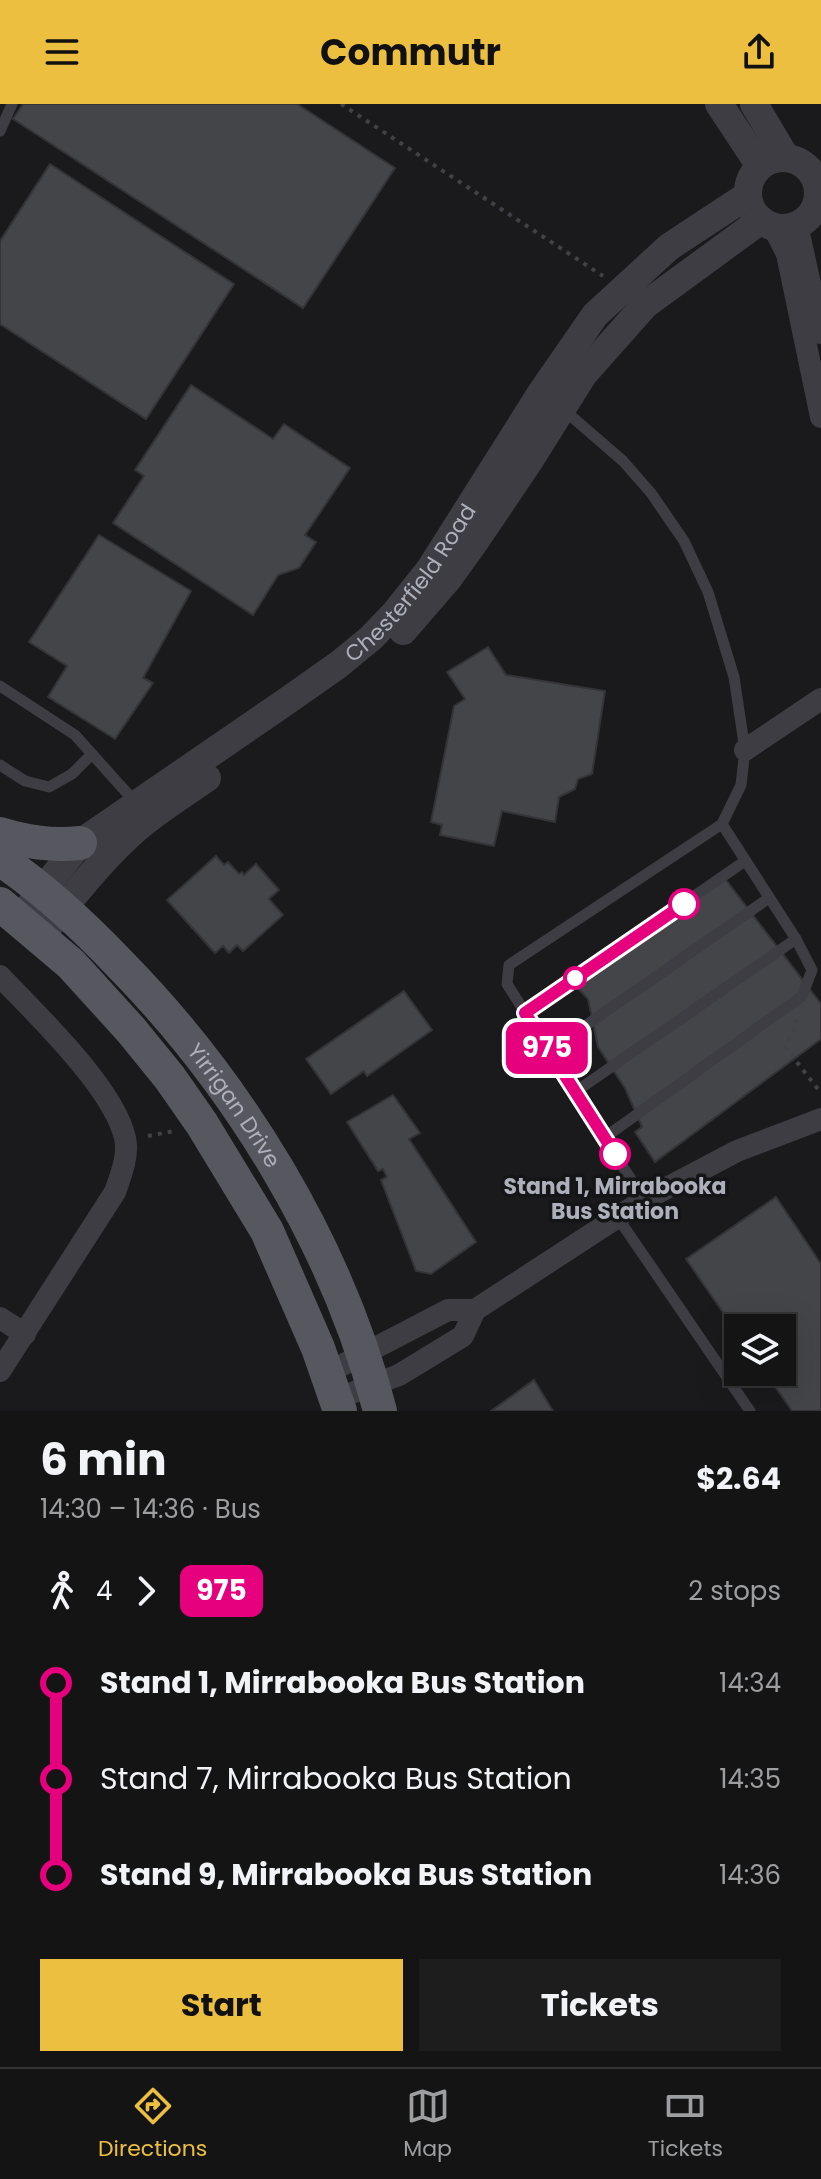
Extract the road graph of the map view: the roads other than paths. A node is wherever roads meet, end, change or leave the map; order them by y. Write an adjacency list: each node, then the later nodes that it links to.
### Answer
1 (12, 104): 4 (lane)
2 (719, 104): 5 (street)
3 (754, 104): 5 (street)
4 (0, 131)
5 (773, 162): 6 (street); 7 (street)
6 (818, 183): 8 (street)
7 (748, 195): 8 (street); 10 (street, Chesterfield Road)
8 (777, 224): 9 (street); 10 (street, Chesterfield Road); 11 (street)
9 (821, 333)
10 (552, 401): 14 (lane); 17 (street, Chesterfield Road)
11 (821, 417)
12 (0, 686): 15 (lane)
13 (821, 699): 14 (street)
14 (745, 750): 18 (lane)
15 (92, 754): 16 (lane); 17 (lane)
16 (0, 765)
17 (141, 811): 20 (street, Chesterfield Road); 24 (street, Chesterfield Road)
18 (722, 824): 22 (lane); 28 (lane)
19 (0, 834): 20 (main road)
20 (80, 843): 24 (street, Chesterfield Road)
21 (0, 859): 24 (main road, Yirrigan Drive)
22 (745, 861): 23 (lane); 28 (lane)
23 (769, 898): 26 (lane); 29 (lane)
24 (53, 899): 25 (street, Chesterfield Road); 39 (main road, Yirrigan Drive)
25 (20, 920): 40 (main road, Yirrigan Drive)
26 (796, 939): 30 (lane); 32 (lane)
27 (0, 976): 37 (street)
28 (525, 1013): 29 (lane)
29 (549, 1051): 30 (lane)
30 (575, 1092): 32 (lane)
31 (821, 1119): 33 (street)
32 (604, 1138): 33 (lane)
33 (644, 1200): 34 (street)
34 (618, 1218): 35 (street); 41 (lane)
35 (475, 1310): 39 (street); 39 (street)
36 (0, 1318): 37 (street)
37 (25, 1334): 38 (street)
38 (0, 1371)
39 (372, 1384): 40 (street); 40 (street)
40 (334, 1394)
41 (750, 1411)

